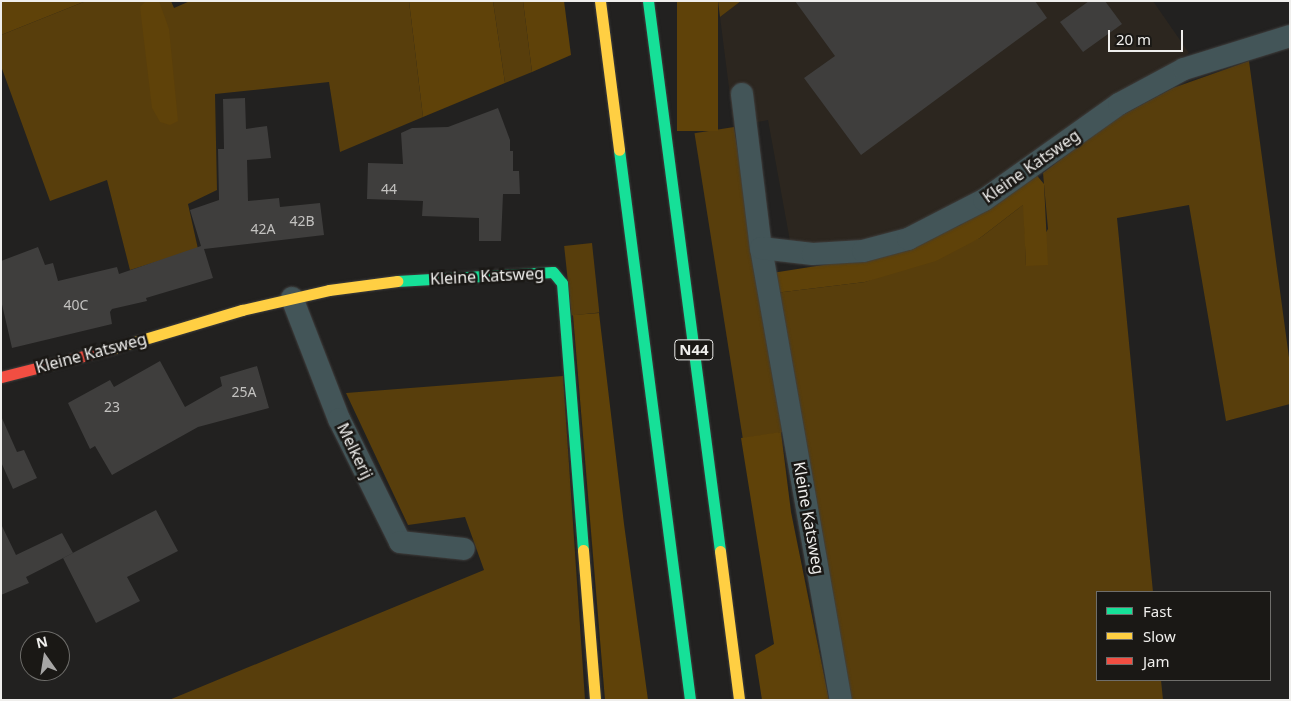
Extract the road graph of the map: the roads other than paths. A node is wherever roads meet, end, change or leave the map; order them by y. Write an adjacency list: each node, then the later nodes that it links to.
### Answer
1 (600, 1): 10 (main road)
2 (648, 1): 11 (main road, N44)
3 (1290, 36): 5 (street, Kleine Katsweg)
4 (742, 94): 5 (street, Kleine Katsweg)
5 (761, 248): 12 (street, Kleine Katsweg)
6 (292, 298): 7 (main road, Kleine Katsweg); 8 (street, Melkerij); 9 (main road, Kleine Katsweg)
7 (1, 377)
8 (464, 549)
9 (595, 700)
10 (690, 700)
11 (739, 700)
12 (841, 700)

